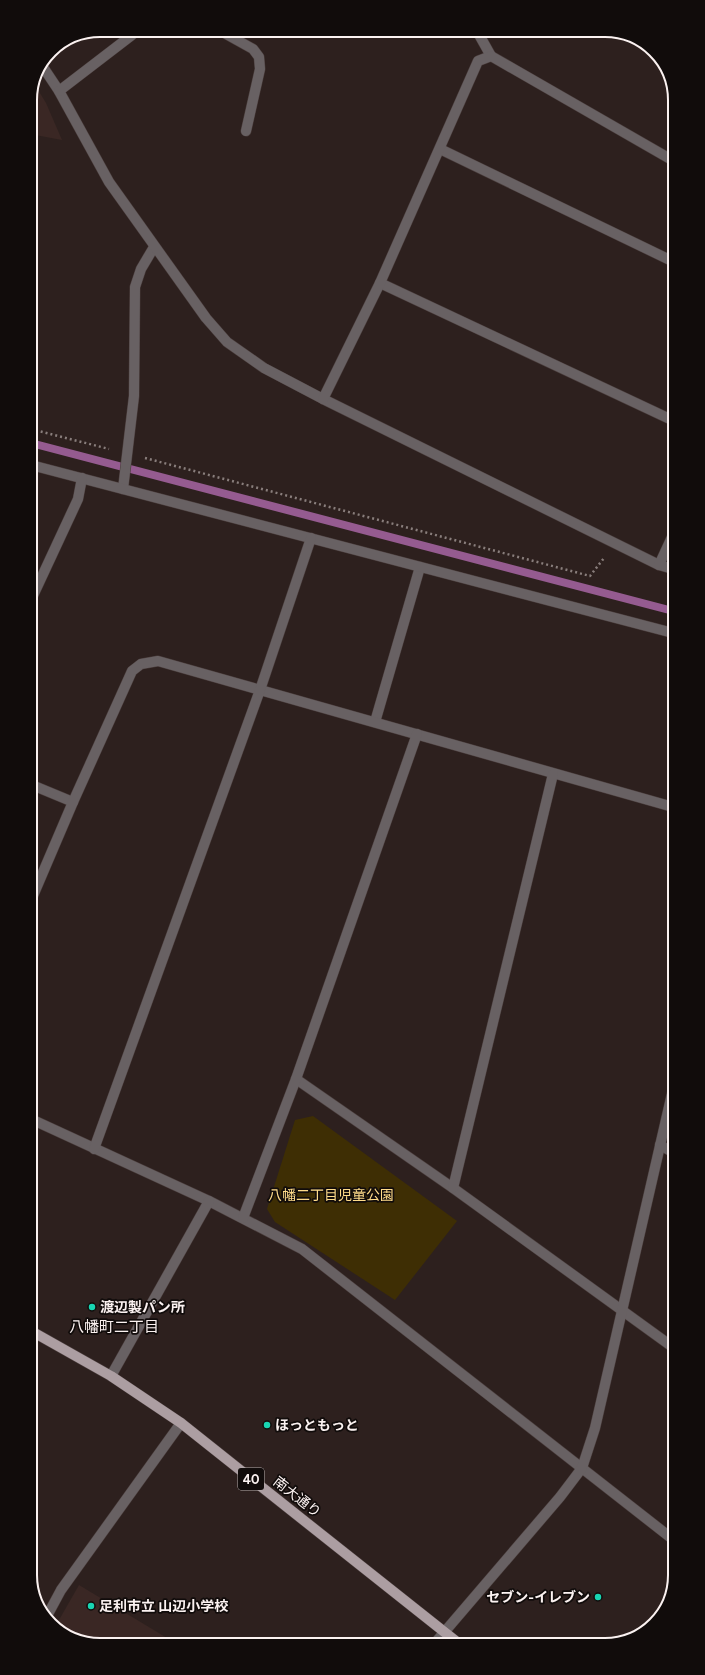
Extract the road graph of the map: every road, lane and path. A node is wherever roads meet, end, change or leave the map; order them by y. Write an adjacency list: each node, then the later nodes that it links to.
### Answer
1 (129, 37): 6 (street)
2 (231, 37): 7 (street)
3 (480, 37): 4 (street)
4 (491, 56): 8 (street); 9 (street)
5 (45, 70): 6 (street)
6 (59, 91): 10 (street)
7 (246, 131)
8 (440, 149): 11 (street); 12 (street)
9 (668, 158)
10 (154, 247): 13 (street); 16 (street)
11 (668, 259)
12 (380, 283): 13 (street); 14 (street)
13 (323, 399): 21 (street)
14 (668, 418)
15 (37, 431): 16 (path)
16 (126, 456): 19 (street); 21 (path)
17 (37, 467): 18 (street)
18 (82, 478): 19 (street); 26 (street)
19 (123, 489): 20 (street)
20 (312, 538): 24 (street); 28 (street)
21 (616, 544): 23 (street)
22 (668, 546): 23 (street)
23 (659, 565): 25 (street)
24 (420, 567): 27 (street); 29 (street)
25 (668, 568)
26 (37, 587)
27 (668, 632)
28 (260, 690): 29 (street); 33 (street); 40 (street)
29 (375, 722): 30 (street)
30 (417, 734): 31 (street); 36 (street)
31 (553, 774): 34 (street); 42 (street)
32 (37, 787): 33 (street)
33 (73, 802): 35 (street)
34 (668, 806)
35 (37, 886)
36 (296, 1079): 42 (street); 44 (street)
37 (668, 1111): 39 (street)
38 (37, 1122): 40 (street)
39 (660, 1145): 41 (street); 45 (street)
40 (94, 1149): 43 (street)
41 (668, 1150)
42 (453, 1188): 45 (street)
43 (209, 1201): 44 (street); 48 (street)
44 (243, 1218): 50 (street)
45 (622, 1311): 47 (street); 50 (street)
46 (37, 1334): 48 (main road, 南大通り / 40)
47 (668, 1344)
48 (111, 1376): 49 (main road, 南大通り / 40)
49 (181, 1423): 52 (street); 53 (main road, 南大通り / 40)
50 (582, 1468): 51 (street); 53 (street)
51 (668, 1536)
52 (49, 1612)
53 (444, 1632): 54 (street); 55 (main road, 南大通り / 40)
54 (439, 1638)
55 (451, 1638)

